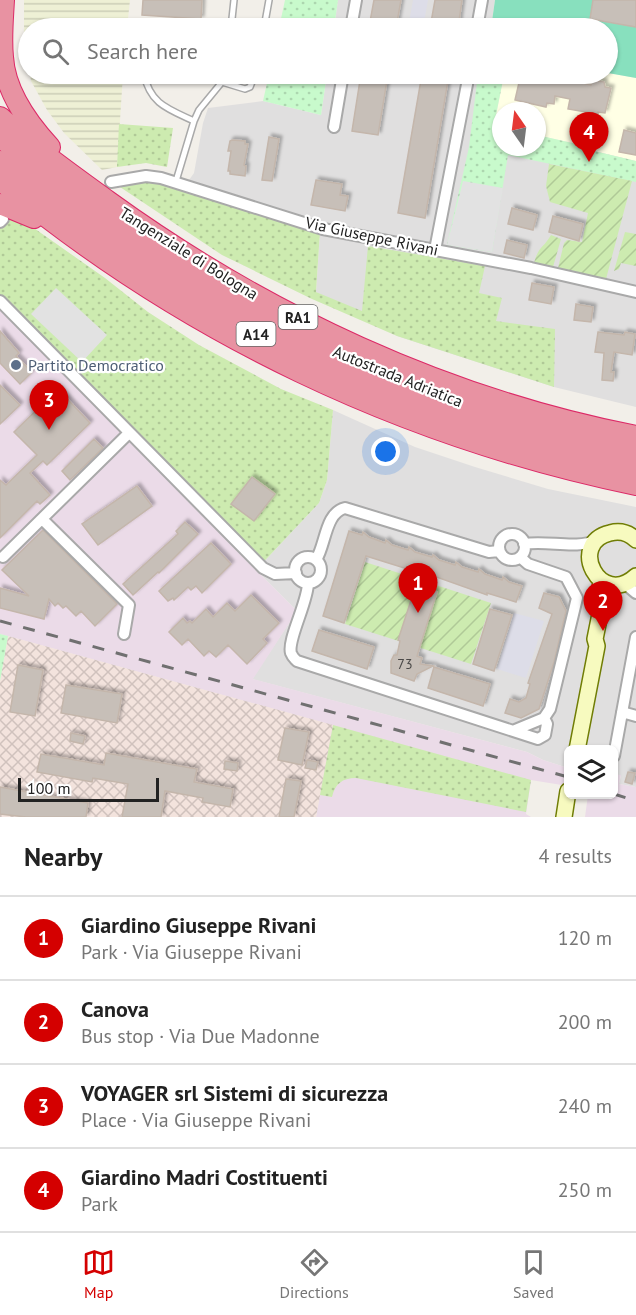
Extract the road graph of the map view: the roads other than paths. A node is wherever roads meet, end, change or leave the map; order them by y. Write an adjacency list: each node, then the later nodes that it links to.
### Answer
1 (4, 0): 27 (highway)
2 (234, 0): 6 (lane)
3 (270, 0): 7 (lane)
4 (356, 0): 8 (street)
5 (482, 0): 9 (street)
6 (232, 18)
7 (266, 18)
8 (353, 18)
9 (479, 18)
10 (146, 84): 17 (lane)
11 (220, 84): 17 (lane)
12 (229, 84): 13 (lane)
13 (251, 84)
14 (341, 84): 18 (street)
15 (467, 84): 26 (street)
16 (0, 117): 27 (highway, Tangenziale di Bologna / RA1)
17 (194, 121): 22 (lane)
18 (334, 127)
19 (0, 137): 32 (highway, Autostrada Adriatica / A14)
20 (0, 161): 33 (highway, Autostrada Adriatica / A14)
21 (0, 180): 25 (highway)
22 (176, 181): 23 (street, Via Giuseppe Rivani); 26 (street, Via Giuseppe Rivani)
23 (111, 182)
24 (1, 218): 25 (highway)
25 (80, 243): 34 (highway)
26 (435, 250): 28 (street, Via Giuseppe Rivani)
27 (191, 257): 31 (highway, Tangenziale di Bologna / RA1)
28 (636, 292)
29 (0, 301): 30 (street)
30 (129, 433): 35 (street); 46 (street)
31 (636, 436)
32 (636, 451)
33 (636, 471)
34 (636, 485)
35 (42, 519): 42 (street); 50 (street)
36 (629, 531): 37 (main road); 38 (main road)
37 (597, 540): 40 (street); 45 (main road)
38 (636, 540)
39 (524, 544): 40 (street); 41 (street); 43 (street)
40 (570, 545): 45 (street)
41 (500, 551): 43 (street); 44 (street)
42 (3, 557)
43 (520, 557): 55 (street)
44 (316, 560): 46 (street); 48 (street)
45 (590, 562): 47 (main road)
46 (296, 573): 48 (street)
47 (600, 580): 49 (main road); 52 (main road)
48 (308, 583): 56 (street)
49 (630, 584): 52 (main road)
50 (124, 633)
51 (636, 637): 53 (street)
52 (597, 646): 57 (main road)
53 (622, 712): 54 (street); 58 (street)
54 (636, 716)
55 (544, 718): 56 (street); 56 (street)
56 (514, 730)
57 (578, 745)
58 (616, 745)
59 (567, 799): 60 (main road)
60 (564, 817)

